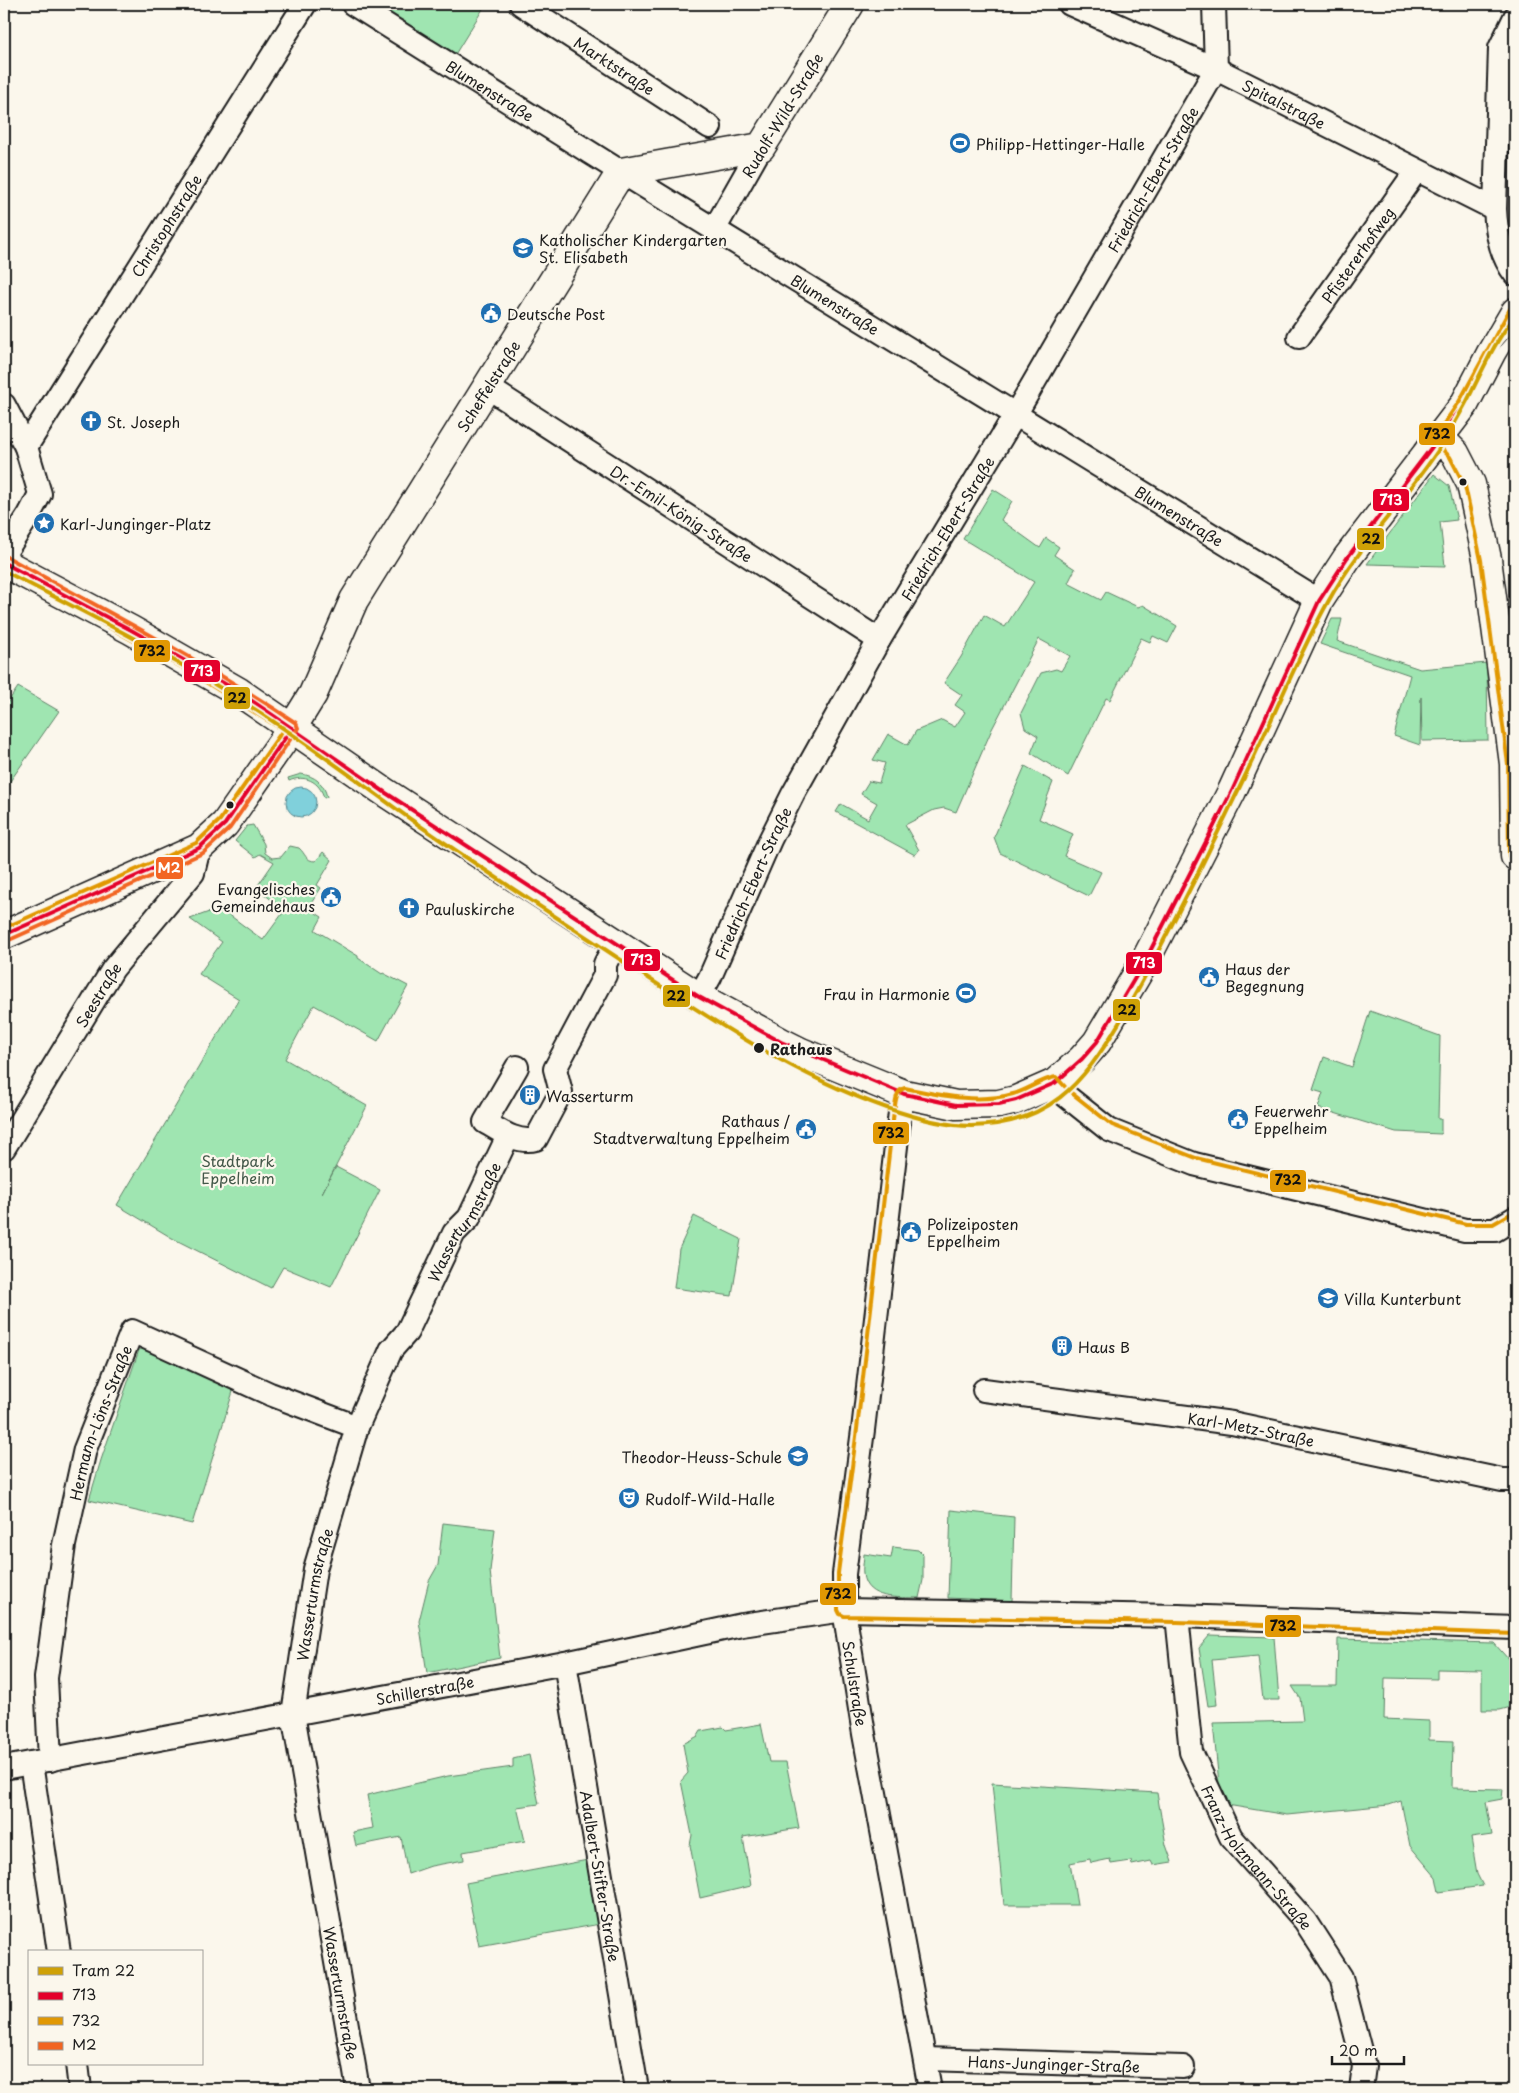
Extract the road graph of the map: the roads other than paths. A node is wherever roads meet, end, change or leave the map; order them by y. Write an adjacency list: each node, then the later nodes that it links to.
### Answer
1 (305, 4): 22 (street, Christophstraße)
2 (353, 4): 12 (street, Blumenstraße)
3 (521, 4): 9 (street, Marktstraße)
4 (850, 4): 10 (street, Rudolf-Wild-Straße)
5 (1070, 4): 8 (street, Spitalstraße)
6 (1214, 4): 8 (street)
7 (1515, 16): 13 (street)
8 (1216, 69): 11 (street, Spitalstraße); 20 (street, Friedrich-Ebert-Straße)
9 (710, 126)
10 (761, 148): 12 (street); 14 (street, Rudolf-Wild-Straße)
11 (1416, 171): 13 (street, Spitalstraße); 17 (street, Pfistererhofweg)
12 (621, 172): 14 (street, Blumenstraße); 18 (street, Scheffelstraße)
13 (1495, 208): 15 (street)
14 (715, 228): 20 (street, Blumenstraße)
15 (1515, 274)
16 (1515, 312): 21 (street)
17 (1299, 337)
18 (487, 387): 26 (street, Dr.-Emil-König-Straße); 27 (street, Scheffelstraße)
19 (4, 405): 22 (street)
20 (1015, 415): 25 (street, Blumenstraße); 26 (street, Friedrich-Ebert-Straße)
21 (1440, 438): 25 (street); 28 (street)
22 (26, 447): 23 (street)
23 (4, 554)
24 (4, 563): 27 (street)
25 (1319, 601): 35 (street)
26 (879, 640): 33 (street, Friedrich-Ebert-Straße)
27 (292, 728): 29 (street, Scheffelstraße); 33 (street)
28 (1514, 764): 30 (street)
29 (199, 848): 31 (street, Scheffelstraße); 38 (street, Seestraße)
30 (1515, 856)
31 (4, 935)
32 (608, 958): 37 (street)
33 (699, 997): 36 (street)
34 (517, 1067): 37 (street)
35 (1055, 1083): 36 (street); 39 (street)
36 (904, 1094): 43 (street, Schulstraße)
37 (508, 1136): 41 (street, Wasserturmstraße)
38 (4, 1148)
39 (1515, 1218)
40 (984, 1390): 42 (street, Karl-Metz-Straße)
41 (357, 1427): 47 (street, Wasserturmstraße); 48 (street, Hermann-Löns-Straße)
42 (1515, 1480)
43 (844, 1610): 44 (street, Schillerstraße); 46 (street, Schillerstraße); 51 (street, Schulstraße)
44 (1177, 1616): 45 (street, Schillerstraße); 58 (street, Franz-Holzmann-Straße)
45 (1515, 1628)
46 (565, 1663): 47 (street, Schillerstraße); 56 (street, Adalbert-Stifter-Straße)
47 (293, 1714): 48 (street, Schillerstraße); 55 (street, Wasserturmstraße)
48 (40, 1762): 49 (street, Schillerstraße); 50 (street)
49 (4, 1768)
50 (59, 1950)
51 (925, 2059): 53 (street, Hans-Junginger-Straße); 57 (street, Schulstraße)
52 (77, 2066): 54 (street)
53 (1183, 2067)
54 (80, 2089)
55 (358, 2089)
56 (637, 2089)
57 (930, 2089)
58 (1361, 2089)

